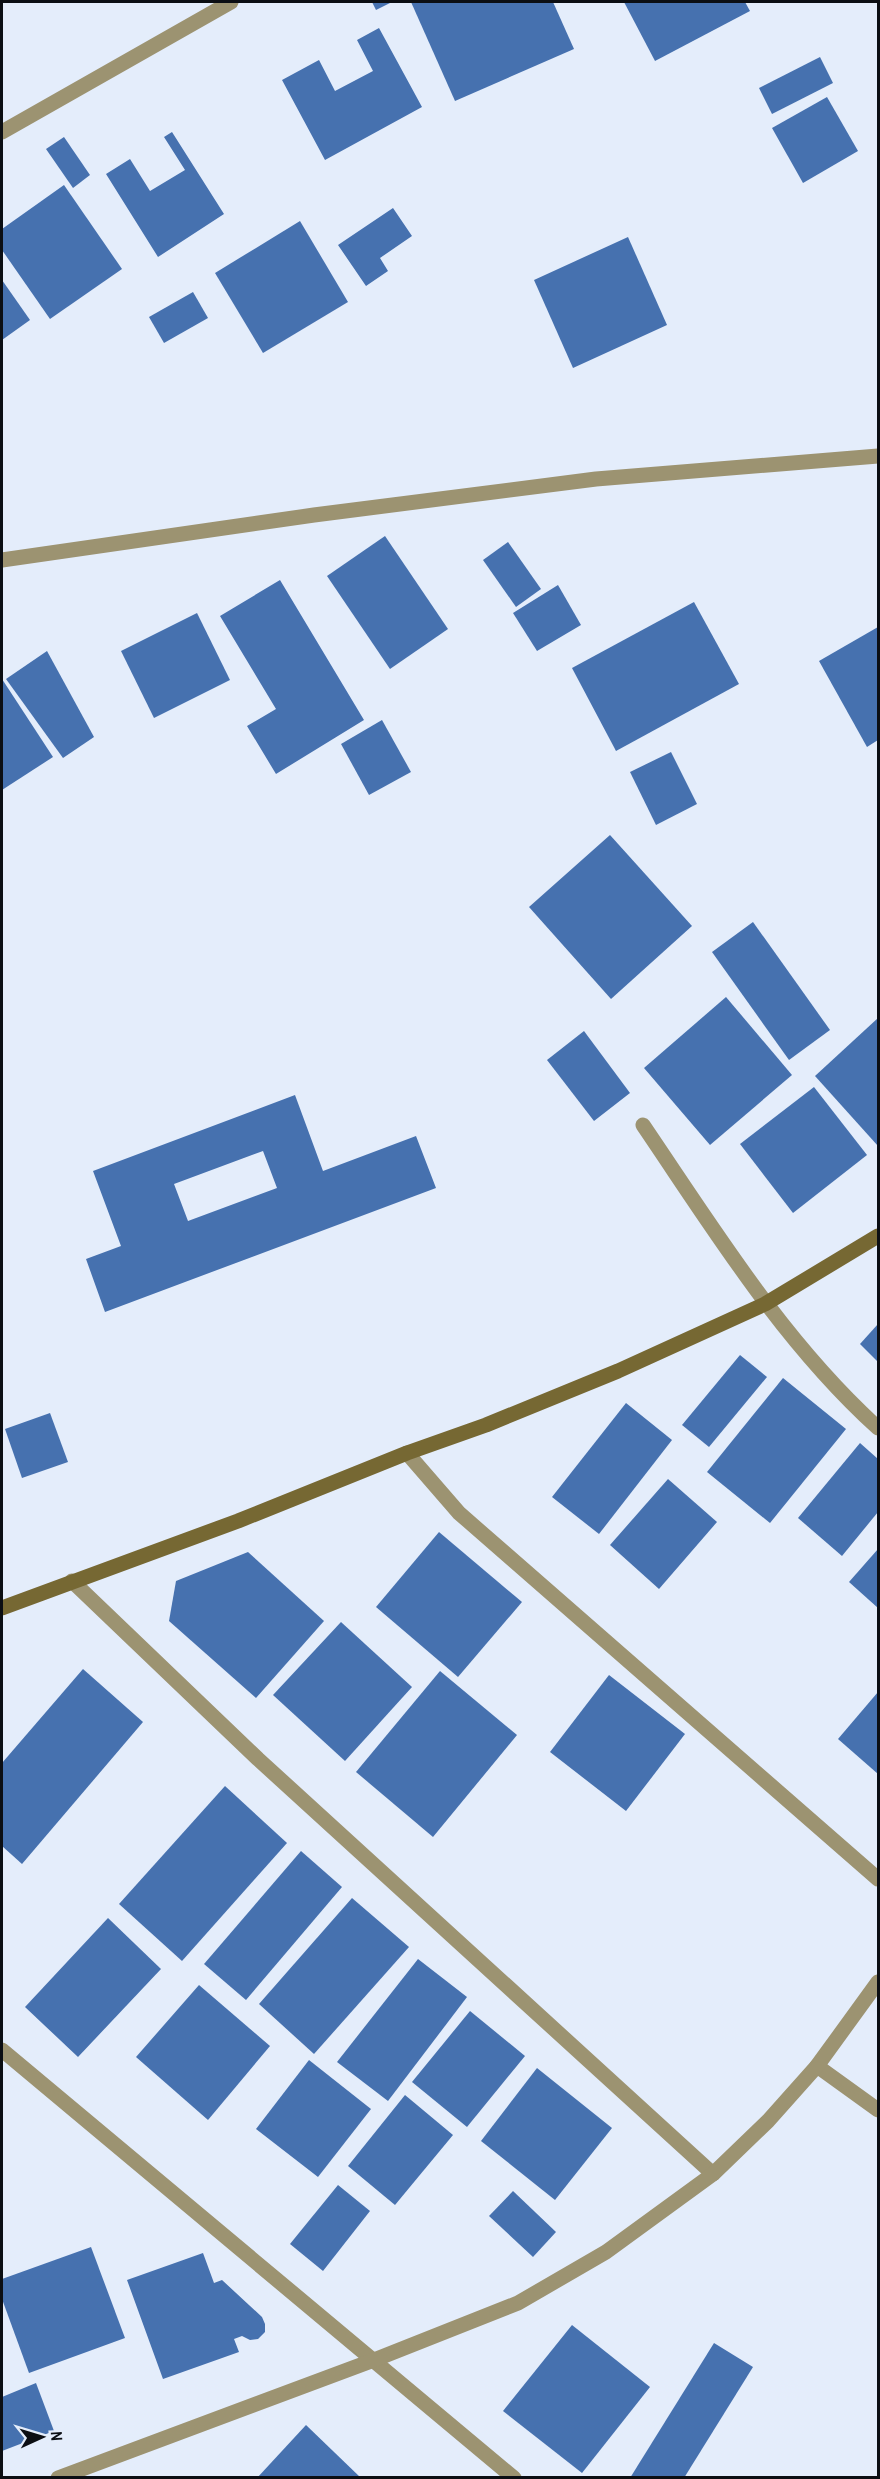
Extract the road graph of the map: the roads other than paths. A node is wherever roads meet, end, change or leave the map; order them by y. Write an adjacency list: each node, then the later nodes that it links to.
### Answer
1 (231, 2): 2 (street)
2 (2, 132)
3 (879, 456): 4 (street)
4 (2, 560)
5 (643, 1125): 7 (street)
6 (879, 1236): 7 (street)
7 (765, 1304): 8 (street); 9 (street)
8 (879, 1428)
9 (407, 1453): 10 (street); 12 (street)
10 (72, 1581): 11 (street); 17 (street)
11 (2, 1608)
12 (879, 1879)
13 (879, 1982): 15 (street)
14 (2, 2049): 18 (street)
15 (817, 2066): 16 (street); 17 (street)
16 (879, 2110)
17 (713, 2174): 18 (street)
18 (374, 2360): 19 (street); 20 (street)
19 (58, 2478)
20 (514, 2478)

